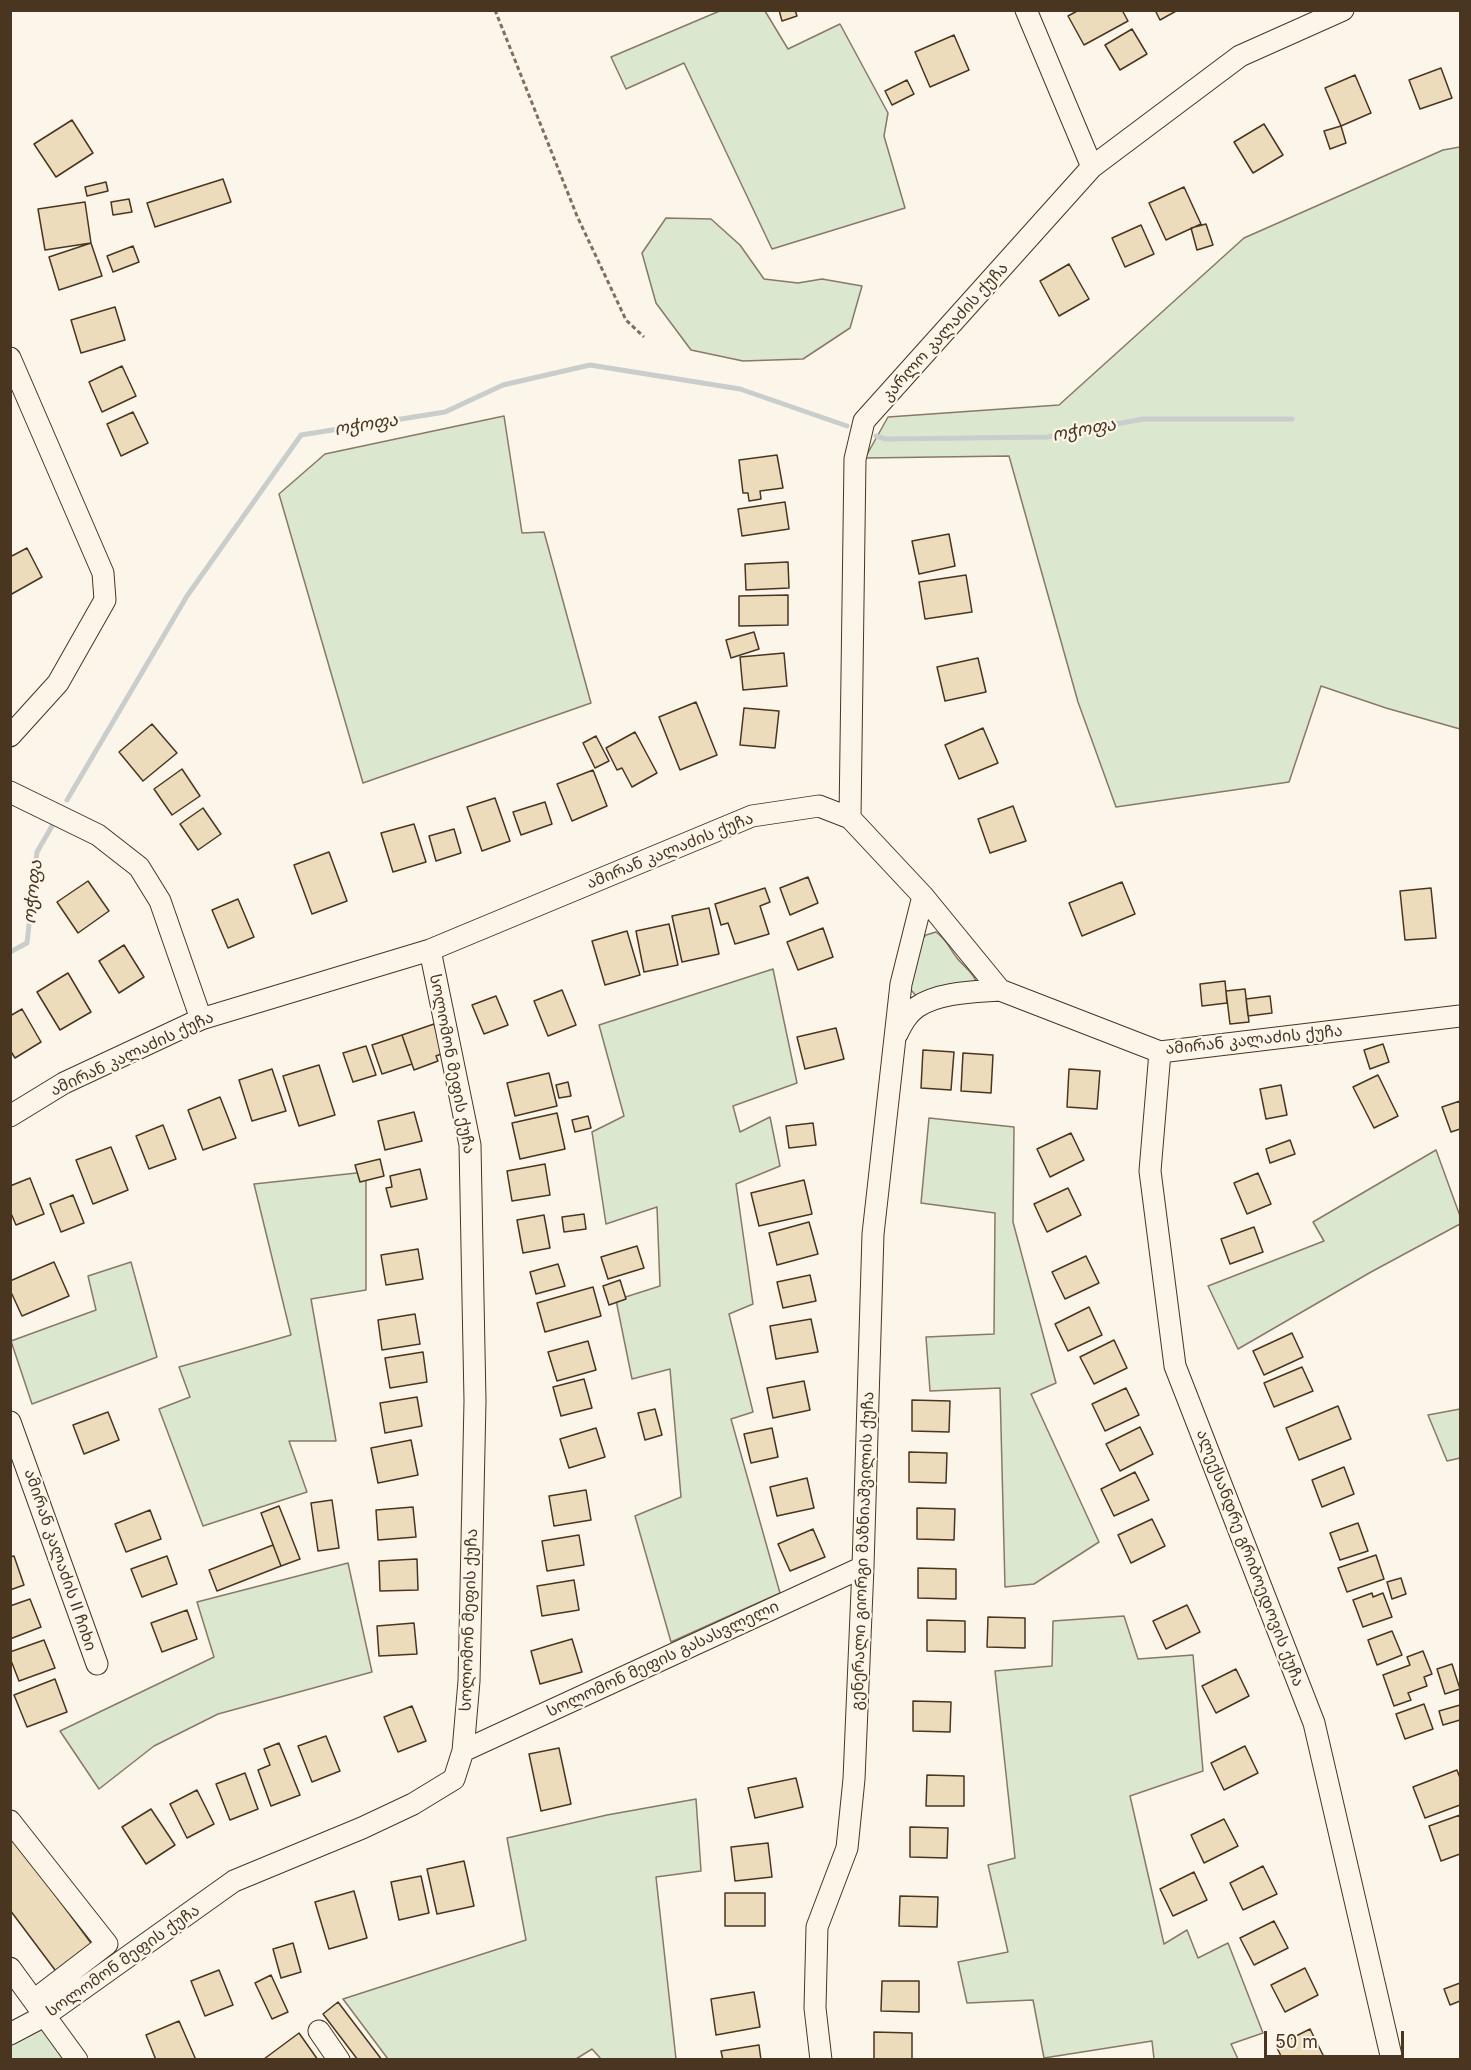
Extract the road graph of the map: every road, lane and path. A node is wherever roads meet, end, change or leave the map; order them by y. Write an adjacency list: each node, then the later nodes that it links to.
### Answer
1 (495, 10): 5 (path)
2 (1026, 10): 4 (street)
3 (1343, 10): 4 (street, კარლო კალაძის ქუჩა)
4 (1092, 167): 9 (street, კარლო კალაძის ქუჩა)
5 (644, 337)
6 (10, 358): 7 (street)
7 (10, 735)
8 (10, 792): 14 (street)
9 (850, 818): 10 (street, ამირან კალაძის ქუჩა); 11 (street, ამირან კალაძის ქუჩა)
10 (923, 896): 12 (street, ამირან კალაძის ქუჩა); 15 (street, გენერალი გიორგი მაზნიაშვილის ქუჩა)
11 (430, 950): 14 (street, ამირან კალაძის ქუჩა); 21 (street, სოლომონ მეფის ქუჩა)
12 (1000, 990): 15 (street, გენერალი გიორგი მაზნიაშვილის ქუჩა); 16 (street, ამირან კალაძის ქუჩა)
13 (1461, 1016): 16 (street, ამირან კალაძის ქუჩა)
14 (201, 1019): 17 (street, ამირან კალაძის ქუჩა)
15 (895, 1038): 19 (street, გენერალი გიორგი მაზნიაშვილის ქუჩა)
16 (1160, 1052): 30 (street, ალექსანდრე გრიბოედოვის ქუჩა)
17 (10, 1116)
18 (10, 1422): 20 (street, ამირან კალაძის II ჩიხი)
19 (863, 1567): 21 (street, სოლომონ მეფის გასასვლელი); 29 (street, გენერალი გიორგი მაზნიაშვილის ქუჩა)
20 (97, 1664)
21 (463, 1751): 24 (street, სოლომონ მეფის ქუჩა)
22 (10, 1821): 24 (street)
23 (10, 1968): 24 (street)
24 (40, 2008): 26 (street, სოლომონ მეფის ქუჩა); 27 (street)
25 (319, 2031): 28 (street)
26 (10, 2034)
27 (77, 2060)
28 (339, 2060)
29 (821, 2060)
30 (1392, 2060)

